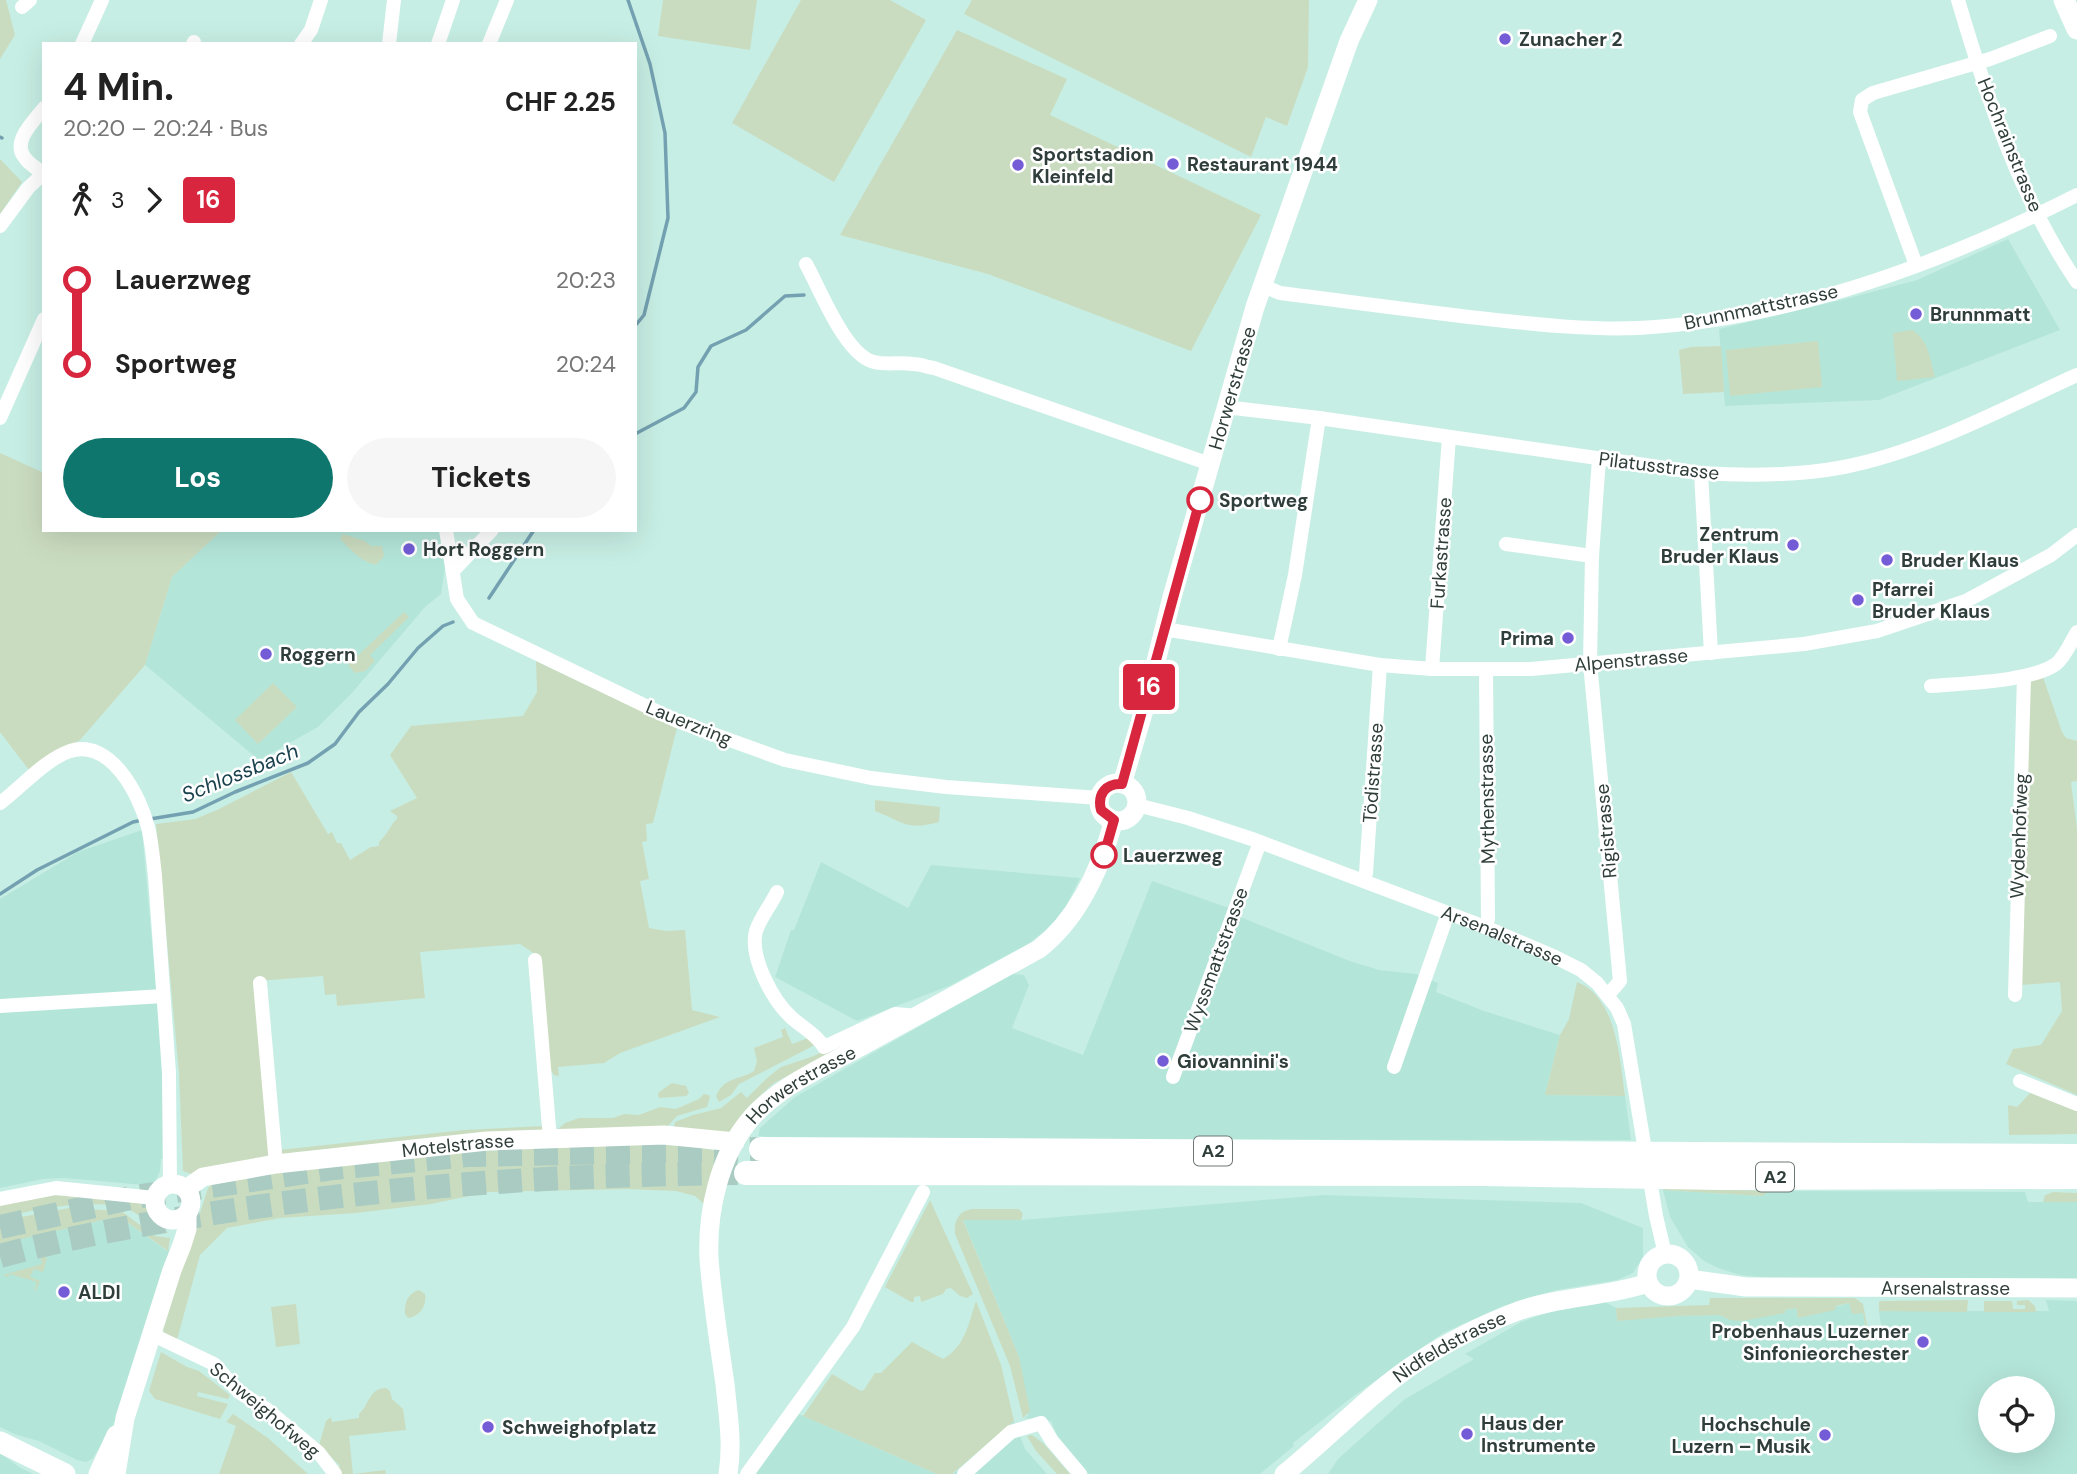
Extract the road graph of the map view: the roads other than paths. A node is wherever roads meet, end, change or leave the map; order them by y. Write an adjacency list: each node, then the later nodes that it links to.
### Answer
1 (102, 0): 11 (street)
2 (321, 0): 12 (street)
3 (394, 0): 13 (street)
4 (453, 0): 14 (street)
5 (507, 0): 15 (street)
6 (1368, 0): 26 (street, Horwerstrasse)
7 (1958, 0): 16 (street, Hochrainstrasse)
8 (2064, 0): 9 (main road)
9 (2077, 29)
10 (2050, 36): 16 (street)
11 (83, 42)
12 (302, 42)
13 (389, 42)
14 (439, 42)
15 (490, 42)
16 (1977, 63): 21 (street, Hochrainstrasse); 24 (street)
17 (42, 111): 18 (street)
18 (42, 172)
19 (42, 174): 22 (street)
20 (2077, 195): 21 (street, Brunnmattstrasse)
21 (2038, 215): 24 (street, Brunnmattstrasse); 25 (street, Hochrainstrasse)
22 (0, 226)
23 (806, 264): 34 (street)
24 (1916, 265): 26 (street, Brunnmattstrasse)
25 (2077, 282)
26 (1262, 286): 29 (street, Horwerstrasse)
27 (42, 324): 30 (street)
28 (2077, 375): 35 (street, Pilatusstrasse)
29 (1225, 407): 31 (street, Pilatusstrasse); 34 (street, Horwerstrasse)
30 (0, 418)
31 (1320, 418): 32 (street, Pilatusstrasse); 44 (street)
32 (1449, 437): 33 (street, Pilatusstrasse); 48 (street, Furkastrasse)
33 (1599, 459): 35 (street, Pilatusstrasse); 40 (street, Rigistrasse)
34 (1210, 464): 42 (street, Horwerstrasse)
35 (1701, 473): 45 (street)
36 (446, 532): 41 (street)
37 (490, 532): 41 (street)
38 (2077, 535): 45 (street, Alpenstrasse)
39 (1506, 544): 40 (street)
40 (1592, 556): 46 (street, Rigistrasse)
41 (453, 571): 53 (street, Lauerzring)
42 (1164, 629): 44 (street, Alpenstrasse); 52 (street, Horwerstrasse)
43 (2077, 632): 50 (street)
44 (1279, 649): 47 (street, Alpenstrasse)
45 (1711, 653): 46 (street, Alpenstrasse)
46 (1590, 663): 49 (street, Alpenstrasse); 64 (street, Rigistrasse)
47 (1380, 665): 48 (street, Alpenstrasse); 58 (street, Tödistrasse)
48 (1432, 669): 49 (street, Alpenstrasse)
49 (1486, 670): 61 (street, Mythenstrasse)
50 (2024, 677): 51 (street); 65 (street, Wydenhofweg)
51 (1931, 686)
52 (1122, 784): 53 (street); 55 (street)
53 (1100, 798): 56 (street)
54 (0, 803): 66 (street)
55 (1137, 805): 56 (street); 57 (street, Arsenalstrasse)
56 (1114, 820): 68 (street, Horwerstrasse)
57 (1260, 842): 58 (street, Arsenalstrasse); 70 (street, Wyssmattstrasse)
58 (1363, 880): 60 (street, Arsenalstrasse)
59 (777, 892): 68 (street)
60 (1448, 913): 61 (street, Arsenalstrasse); 69 (street)
61 (1485, 927): 64 (street, Arsenalstrasse)
62 (535, 960): 73 (street)
63 (260, 983): 76 (street)
64 (1608, 995): 84 (street, Arsenalstrasse)
65 (2015, 995)
66 (163, 996): 67 (street); 79 (street)
67 (0, 1006)
68 (918, 1016): 74 (street, Horwerstrasse)
69 (1394, 1067)
70 (1173, 1077)
71 (2020, 1081): 72 (street)
72 (2077, 1104)
73 (550, 1139): 74 (street, Motelstrasse); 76 (street, Motelstrasse)
74 (736, 1142): 95 (street, Horwerstrasse)
75 (761, 1149): 77 (highway, A2)
76 (275, 1164): 79 (street, Motelstrasse)
77 (2075, 1168): 78 (highway, A2)
78 (746, 1173)
79 (178, 1186): 81 (street); 83 (street)
80 (923, 1192): 96 (street)
81 (155, 1198): 82 (street); 83 (street)
82 (0, 1199)
83 (179, 1218): 88 (street)
84 (1665, 1254): 85 (street); 86 (street)
85 (1689, 1279): 86 (street); 87 (street, Arsenalstrasse)
86 (1648, 1283): 99 (street, Nidfeldstrasse)
87 (2077, 1288)
88 (151, 1334): 89 (street); 94 (street, Schweighofweg)
89 (124, 1418): 92 (street); 93 (street)
90 (0, 1441): 91 (main road)
91 (65, 1474)
92 (98, 1474)
93 (116, 1474)
94 (335, 1474)
95 (728, 1474)
96 (747, 1474)
97 (964, 1474): 98 (street)
98 (1080, 1474)
99 (1284, 1474)

